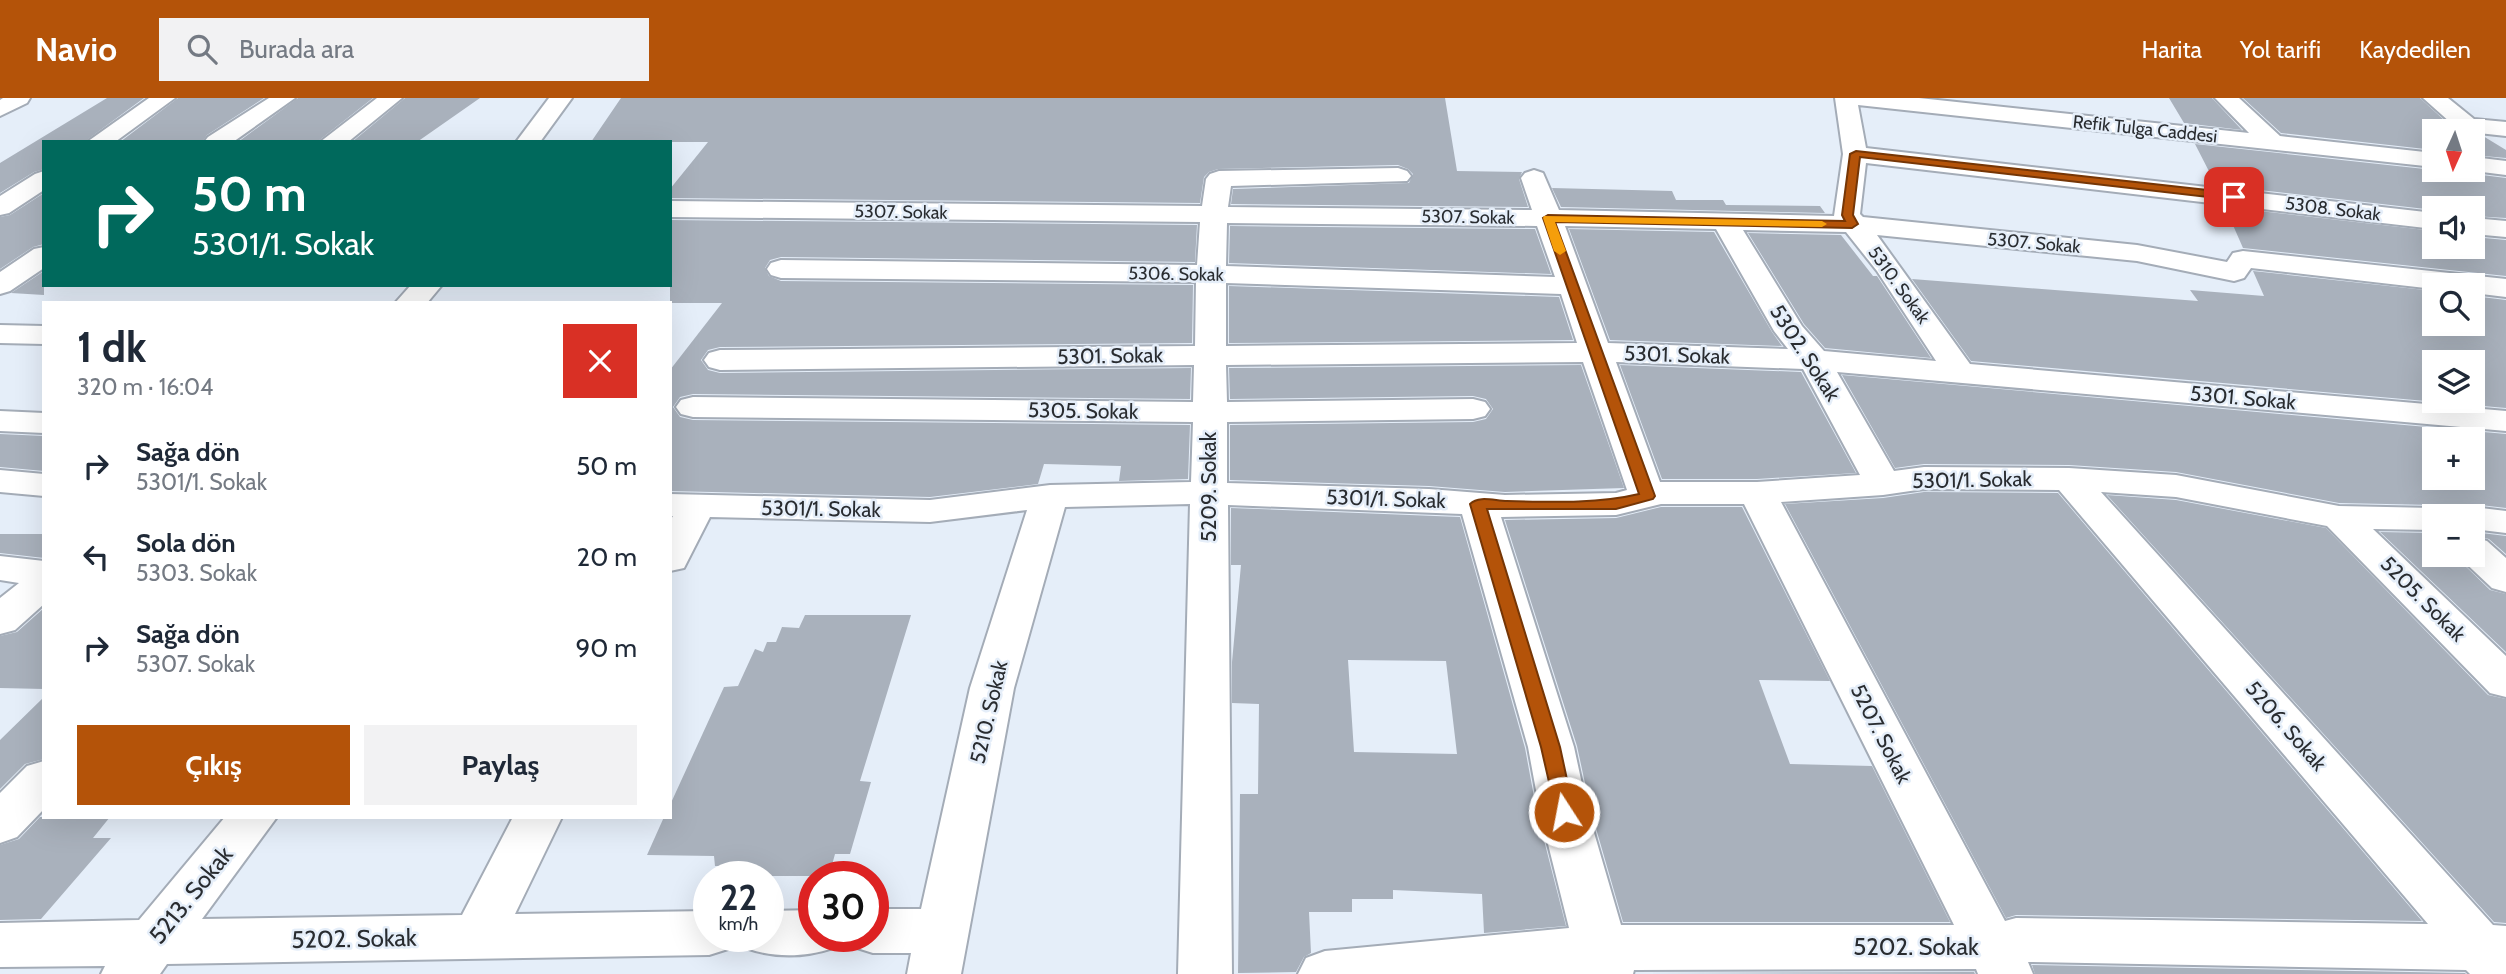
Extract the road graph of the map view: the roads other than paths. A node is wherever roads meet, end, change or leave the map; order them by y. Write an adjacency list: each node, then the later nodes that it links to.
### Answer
1 (19, 98): 11 (street)
2 (164, 98): 13 (street)
3 (284, 98): 14 (street)
4 (391, 98): 15 (street)
5 (561, 98): 16 (street)
6 (1846, 98): 18 (street, 5310. Sokak)
7 (1856, 98): 10 (street, Refik Tulga Caddesi)
8 (2226, 98): 17 (street)
9 (2434, 98): 12 (street)
10 (1946, 103): 17 (street, Refik Tulga Caddesi)
11 (0, 109)
12 (2506, 129)
13 (102, 140)
14 (219, 140)
15 (335, 140)
16 (530, 140)
17 (2273, 143): 19 (street, Refik Tulga Caddesi)
18 (1856, 154): 29 (street, 5308. Sokak); 31 (street, 5310. Sokak)
19 (2422, 159)
20 (2485, 165): 21 (street)
21 (2506, 168)
22 (1398, 176): 27 (street, 5209. Sokak)
23 (1534, 178): 28 (street)
24 (42, 179): 25 (street)
25 (0, 207)
26 (672, 209): 27 (street, 5307. Sokak)
27 (1214, 215): 28 (street, 5307. Sokak); 36 (street, 5209. Sokak)
28 (1548, 218): 30 (street, 5307. Sokak); 38 (street)
29 (2422, 220)
30 (1724, 222): 31 (street, 5307. Sokak); 47 (street, 5302. Sokak)
31 (1852, 224): 40 (street, 5307. Sokak); 48 (street, 5310. Sokak)
32 (2485, 227): 33 (street)
33 (2506, 229)
34 (38, 263): 37 (street)
35 (781, 269): 36 (street, 5306. Sokak)
36 (1211, 274): 38 (street, 5306. Sokak); 45 (street, 5209. Sokak)
37 (0, 285)
38 (1572, 286): 44 (street)
39 (426, 287): 41 (street)
40 (2506, 288)
41 (412, 301)
42 (0, 334): 43 (street)
43 (42, 335)
44 (1597, 352): 45 (street, 5301. Sokak); 47 (street, 5301. Sokak); 62 (street)
45 (1212, 355): 46 (street, 5301. Sokak); 51 (street, 5209. Sokak)
46 (720, 360)
47 (1814, 360): 48 (street, 5301. Sokak); 58 (street, 5302. Sokak)
48 (1960, 373): 53 (street, 5301. Sokak)
49 (693, 407): 51 (street, 5305. Sokak)
50 (1473, 409): 51 (street, 5305. Sokak)
51 (1209, 412): 59 (street, 5209. Sokak)
52 (0, 421): 54 (street)
53 (2506, 421)
54 (42, 423)
55 (2069, 479): 58 (street, 5301/1. Sokak); 65 (street, 5301/1. Sokak); 86 (street, 5206. Sokak)
56 (0, 481): 57 (street)
57 (42, 485)
58 (1883, 485): 60 (street, 5301/1. Sokak)
59 (1209, 493): 61 (street, 5301/1. Sokak); 63 (street, 5301/1. Sokak); 90 (street, 5209. Sokak)
60 (1757, 493): 62 (street, 5301/1. Sokak); 88 (street, 5207. Sokak)
61 (1050, 496): 64 (street, 5301/1. Sokak); 85 (street, 5210. Sokak)
62 (1647, 496): 63 (street, 5301/1. Sokak)
63 (1478, 504): 89 (street)
64 (684, 506): 69 (street)
65 (2339, 517): 66 (street, 5301/1. Sokak); 76 (street, 5205. Sokak)
66 (2422, 519)
67 (2485, 519): 68 (street)
68 (2506, 522)
69 (672, 551)
70 (2485, 560): 73 (street)
71 (0, 568): 72 (street)
72 (42, 573)
73 (2506, 579)
74 (42, 585): 75 (street)
75 (0, 620)
76 (2506, 682)
77 (42, 780): 80 (street)
78 (251, 819): 87 (street, 5213. Sokak)
79 (537, 819): 83 (street)
80 (0, 824)
81 (693, 933): 83 (street, 5202. Sokak)
82 (889, 936): 85 (street)
83 (477, 937): 87 (street, 5202. Sokak)
84 (0, 944): 87 (street, 5202. Sokak)
85 (938, 952)
86 (2496, 956): 88 (street, 5202. Sokak)
87 (141, 959)
88 (1998, 960): 89 (street, 5202. Sokak)
89 (1604, 961): 91 (street, 5202. Sokak)
90 (1205, 974)
91 (1325, 974)

